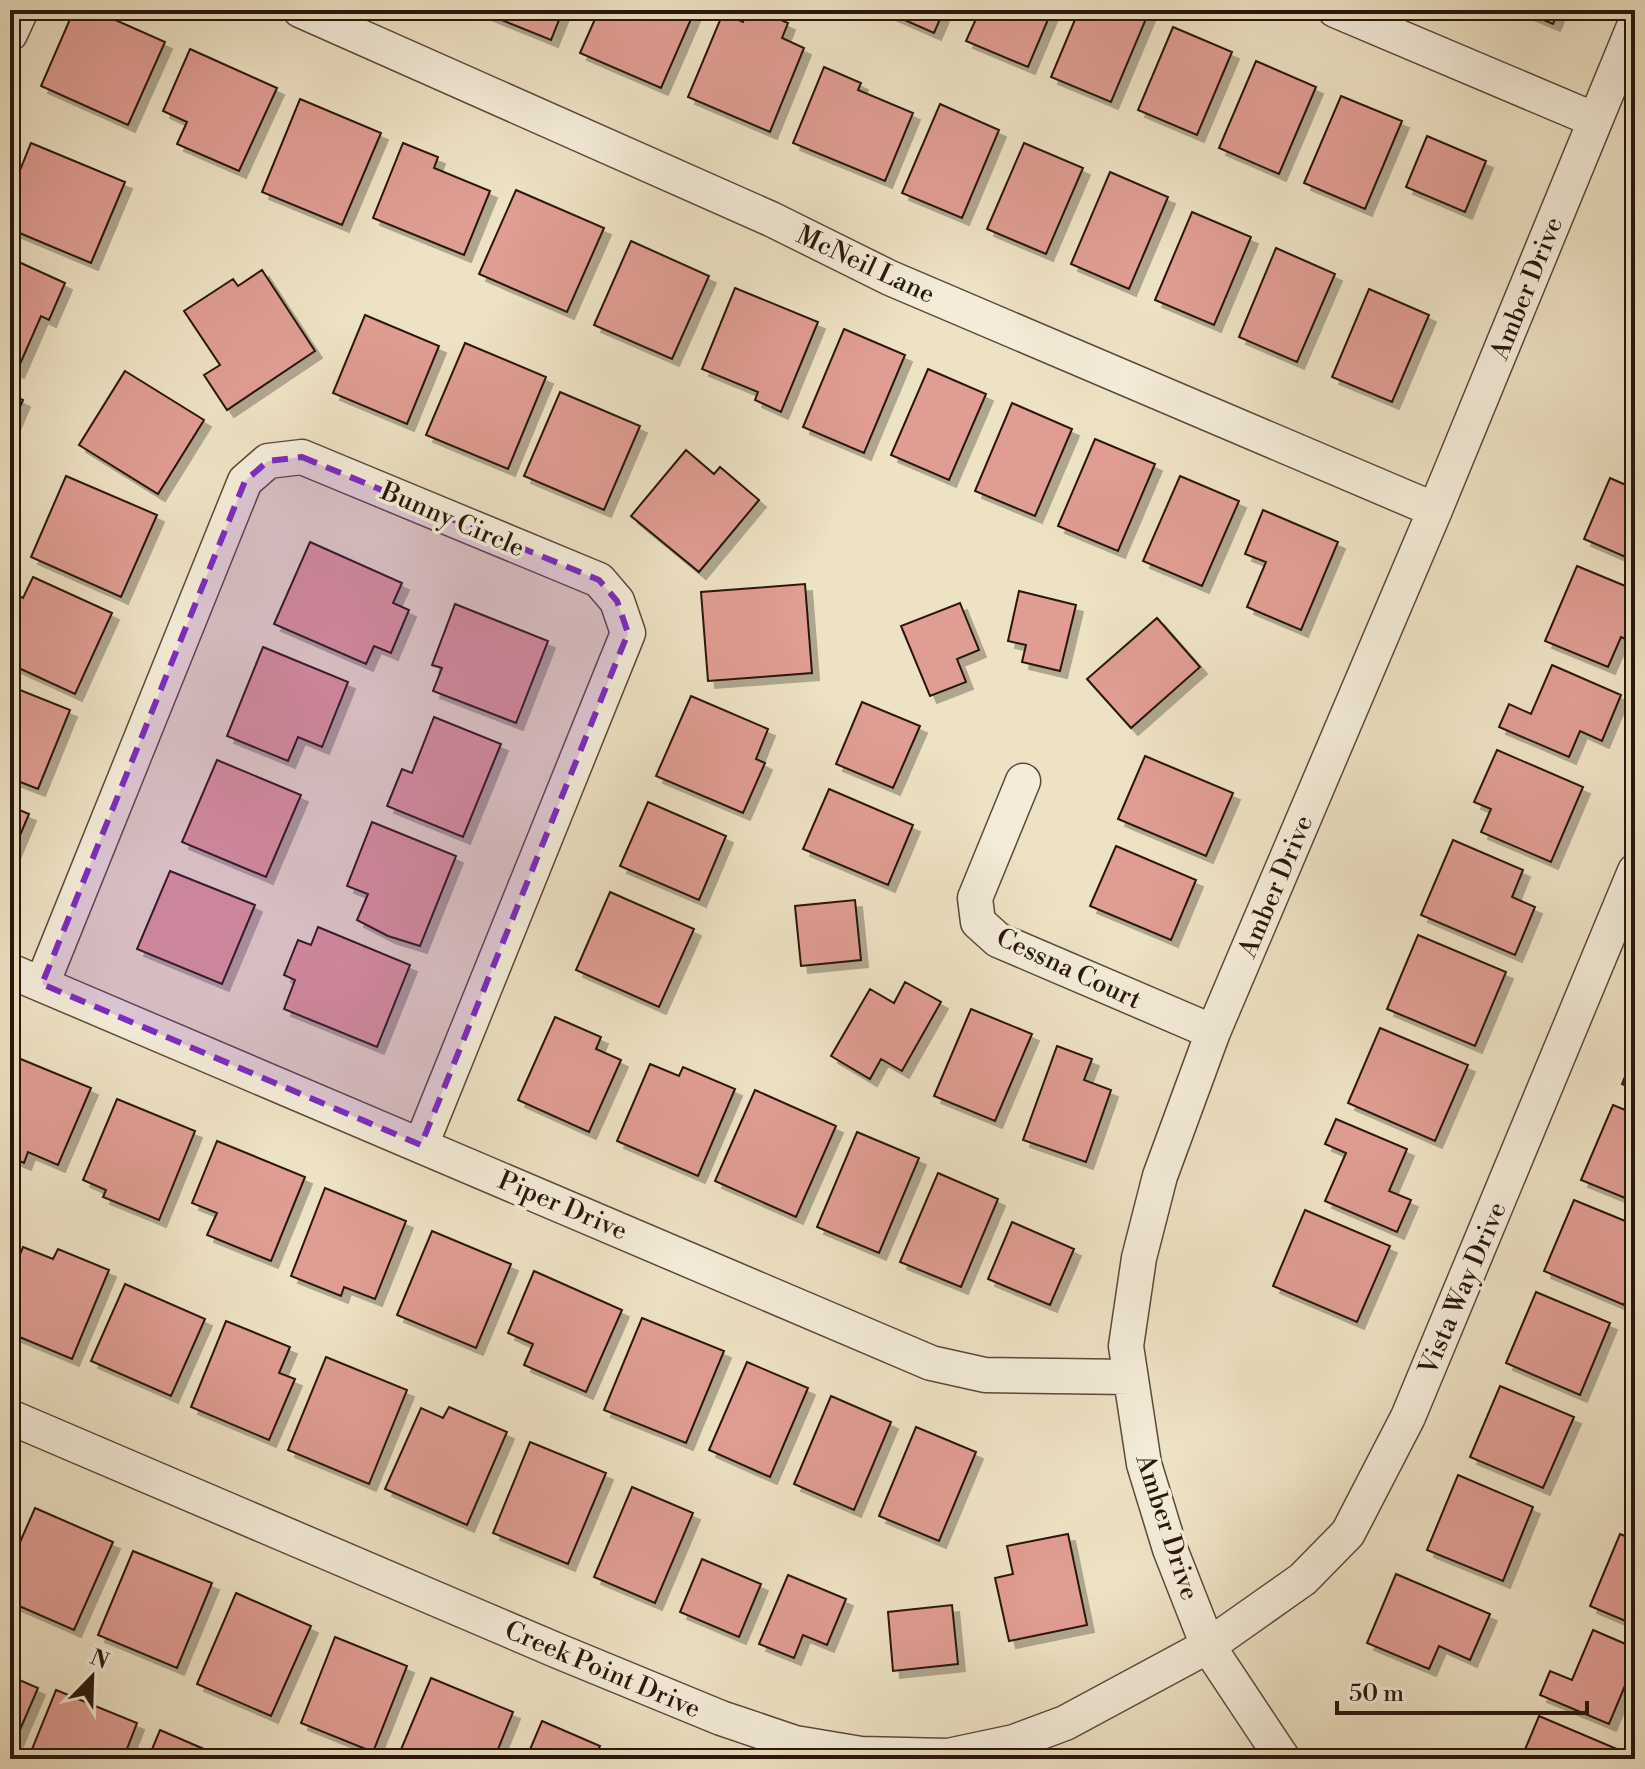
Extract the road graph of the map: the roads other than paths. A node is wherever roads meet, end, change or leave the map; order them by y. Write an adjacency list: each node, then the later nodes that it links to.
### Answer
1 (21, 10): 5 (street)
2 (300, 10): 7 (street, McNeil Lane)
3 (1335, 10): 6 (street)
4 (1635, 24): 6 (street, Amber Drive)
5 (10, 34)
6 (1595, 120): 7 (street, Amber Drive)
7 (1435, 510): 12 (street, Amber Drive)
8 (1023, 781): 12 (street, Cessna Court)
9 (1635, 871): 16 (street, Vista Way Drive)
10 (10, 971): 11 (street, Piper Drive)
11 (42, 984): 13 (street, Piper Drive); 13 (street, Bunny Circle)
12 (1213, 1032): 14 (street, Amber Drive)
13 (421, 1145): 14 (street, Piper Drive)
14 (1130, 1377): 16 (street, Amber Drive)
15 (10, 1417): 16 (street, Creek Point Drive)
16 (1208, 1646): 17 (street, Amber Drive)
17 (1283, 1759)

